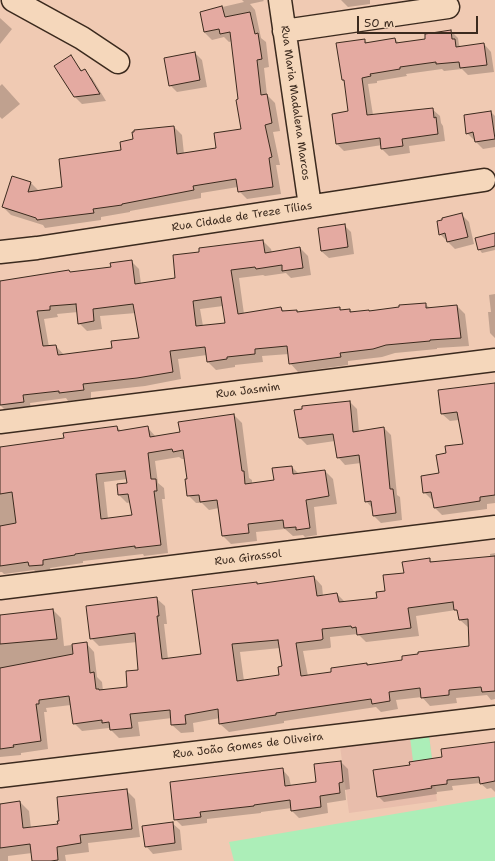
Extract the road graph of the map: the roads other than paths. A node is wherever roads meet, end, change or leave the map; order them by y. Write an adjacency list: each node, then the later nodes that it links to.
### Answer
1 (13, 0): 5 (street)
2 (280, 0): 4 (street, Rua Maria Madalena Marcos)
3 (448, 6): 4 (street)
4 (284, 31): 7 (street, Rua Maria Madalena Marcos)
5 (118, 62)
6 (484, 180): 7 (street, Rua Cidade de Treze Tílias)
7 (310, 206): 8 (street, Rua Cidade de Treze Tílias)
8 (0, 252)
9 (495, 360): 10 (street, Rua Jasmim)
10 (0, 422)
11 (495, 528): 12 (street, Rua Girassol)
12 (0, 588)
13 (495, 716): 14 (street, Rua João Gomes de Oliveira)
14 (0, 776)

